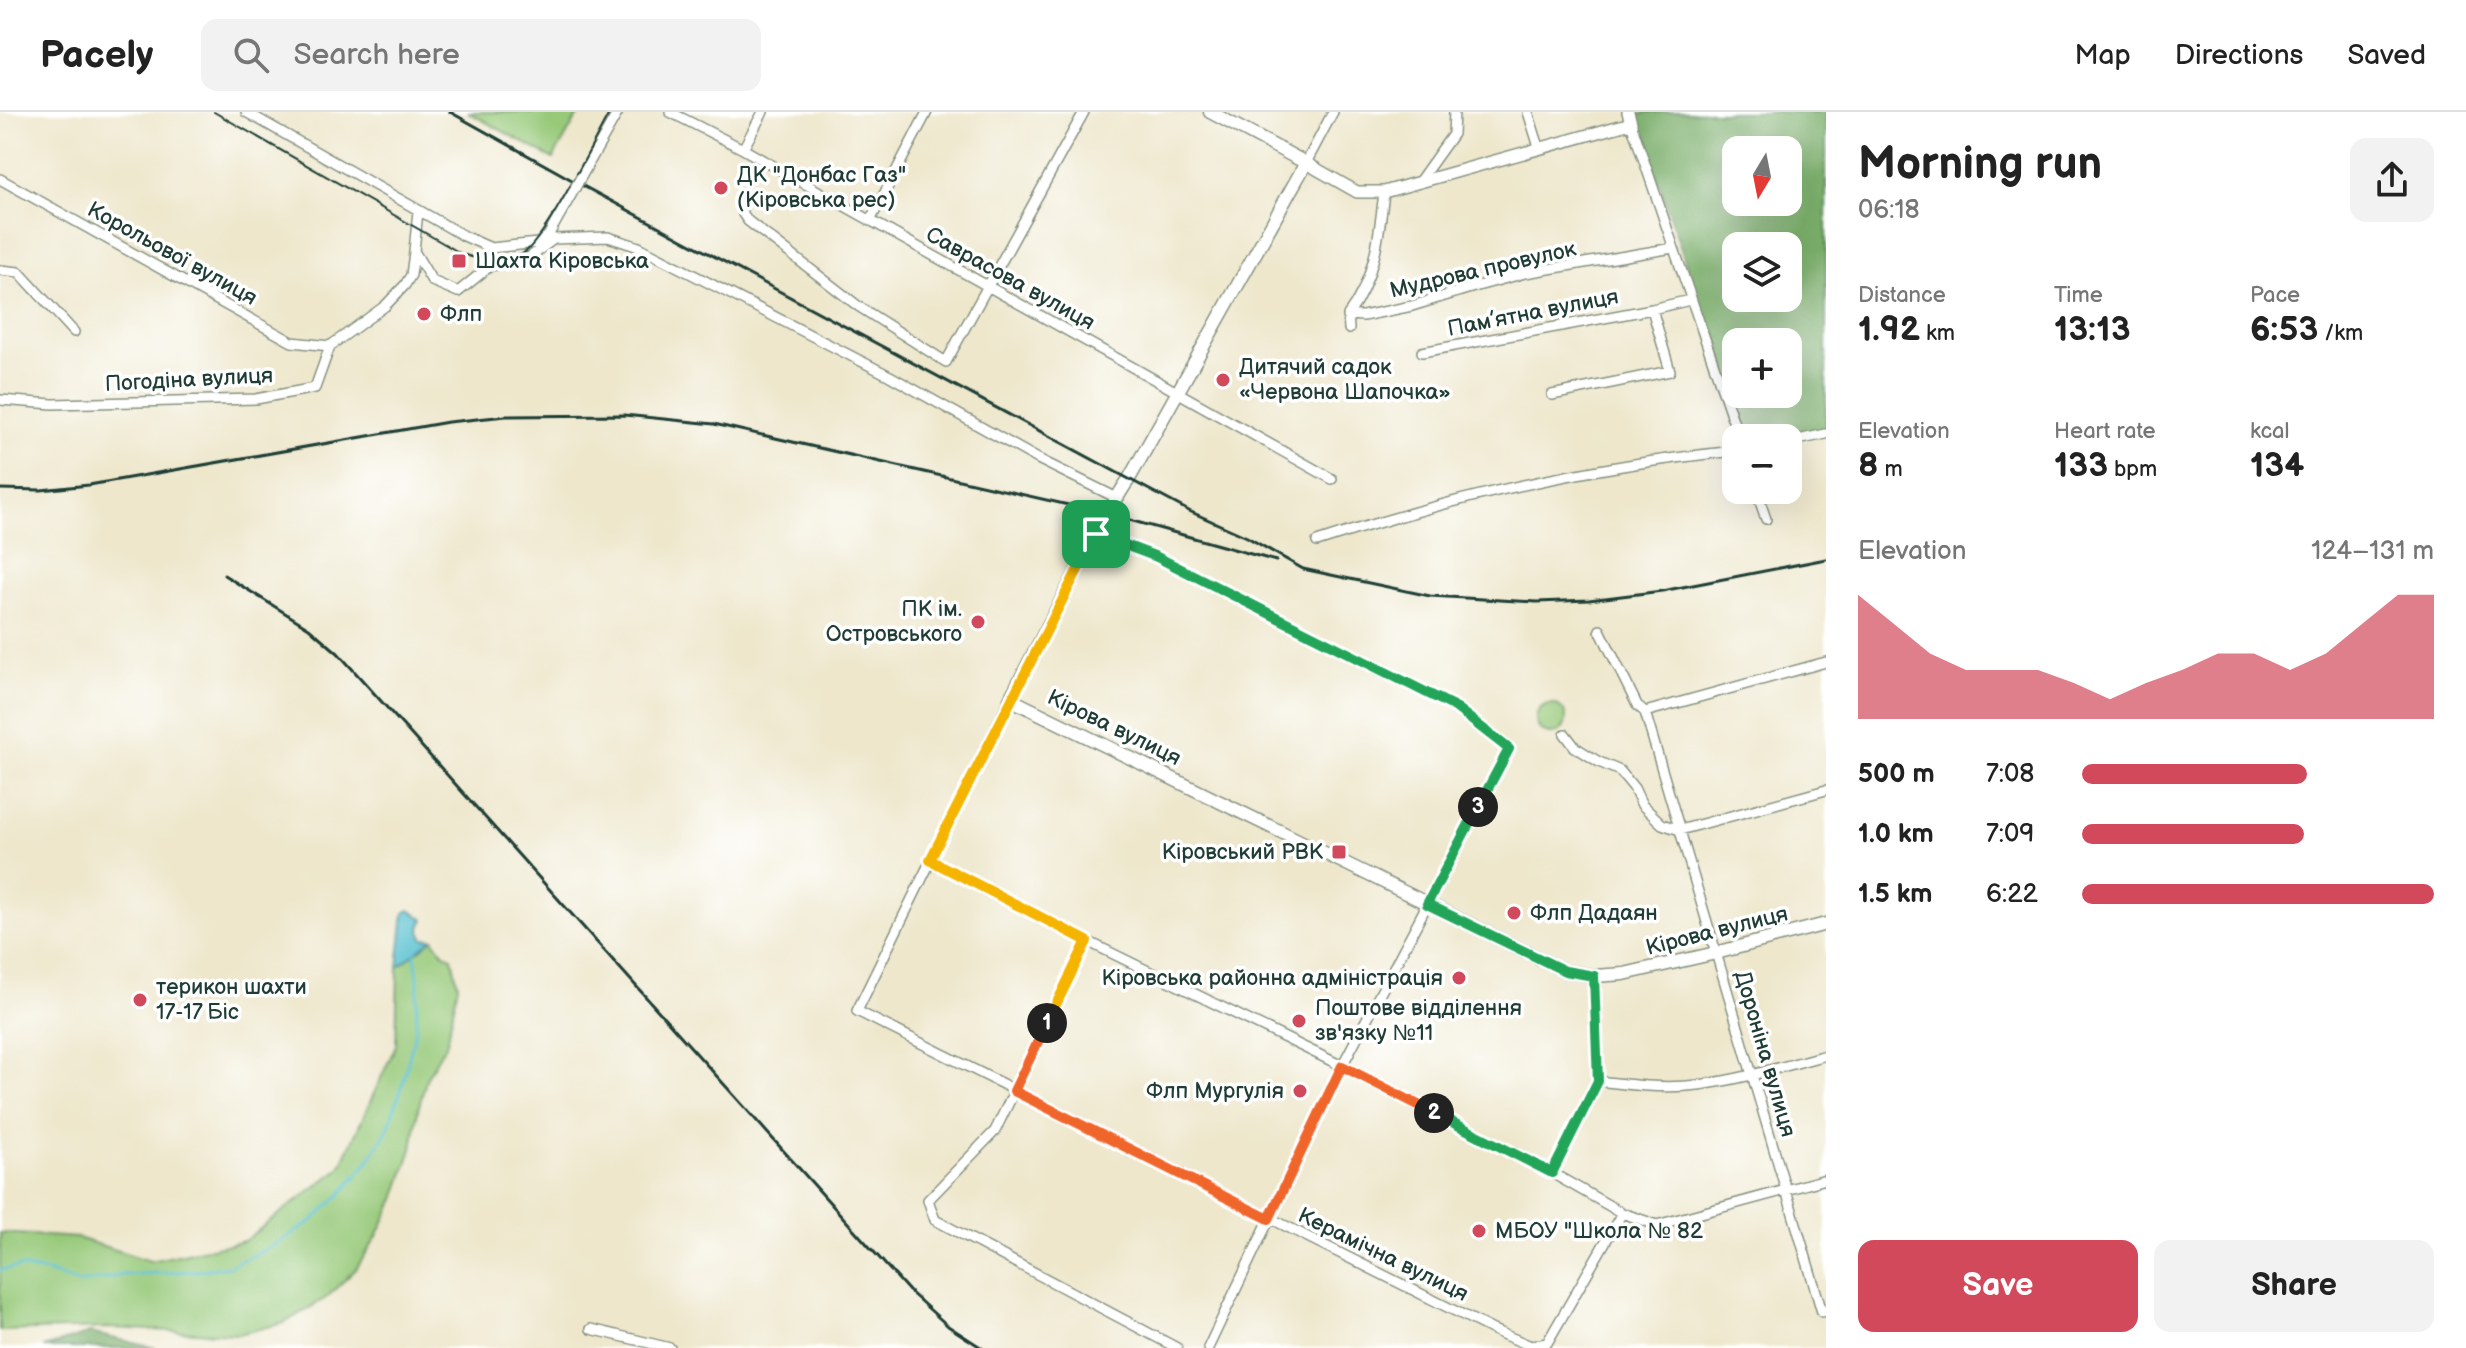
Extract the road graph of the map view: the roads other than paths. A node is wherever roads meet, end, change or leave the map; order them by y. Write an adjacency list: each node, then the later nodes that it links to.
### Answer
1 (246, 112): 18 (street)
2 (618, 112): 18 (street, bridge)
3 (670, 112): 13 (street, Саврасова вулиця)
4 (763, 112): 13 (street)
5 (927, 112): 20 (street)
6 (1084, 112): 24 (street)
7 (1210, 112): 14 (main road)
8 (1333, 112): 14 (street)
9 (1454, 112): 16 (street)
10 (1528, 112): 12 (street)
11 (1630, 118): 12 (street); 21 (street)
12 (1539, 147): 16 (street)
13 (743, 149): 20 (street, Саврасова вулиця)
14 (1306, 163): 17 (street); 32 (main road, Кірова вулиця)
15 (0, 179): 30 (street, Корольової вулиця)
16 (1418, 183): 17 (street)
17 (1384, 192): 27 (street)
18 (418, 211): 22 (street)
19 (743, 214): 24 (street)
20 (870, 221): 24 (street, Саврасова вулиця)
21 (1673, 248): 25 (street); 27 (street, Мудрова провулок)
22 (414, 251): 30 (street); 40 (street)
23 (0, 270): 29 (street)
24 (987, 287): 32 (street, Саврасова вулиця)
25 (1690, 300): 26 (street, Пам’ятна вулиця); 35 (street)
26 (1652, 309): 31 (street, Пам’ятна вулиця); 33 (street, Пам’ятна вулиця)
27 (1348, 315): 28 (street)
28 (1349, 329)
29 (74, 332)
30 (330, 346): 34 (street, Погодіна вулиця)
31 (1422, 352)
32 (1177, 393): 39 (street, Саврасова вулиця); 40 (main road, Кірова вулиця)
33 (1552, 395)
34 (0, 400)
35 (1734, 424)
36 (1826, 434): 37 (street)
37 (1802, 439)
38 (1722, 452): 44 (street)
39 (1332, 479)
40 (1115, 497): 43 (main road, Кірова вулиця)
41 (1761, 504): 42 (street)
42 (1766, 519)
43 (1096, 534): 47 (main road, Кірова вулиця); 53 (street)
44 (1317, 542)
45 (1600, 630): 48 (street, Дороніна вулиця)
46 (1826, 662): 48 (street)
47 (1010, 699): 52 (street); 53 (main road, Кірова вулиця)
48 (1645, 712): 51 (street, Дороніна вулиця)
49 (1565, 734): 51 (street)
50 (1826, 790): 51 (street)
51 (1680, 830): 56 (street, Дороніна вулиця)
52 (930, 860): 55 (street); 62 (street, Керамічна вулиця)
53 (1427, 904): 57 (main road, Кірова вулиця); 59 (street)
54 (1826, 924): 56 (main road, Кірова вулиця)
55 (1087, 941): 59 (street); 62 (street)
56 (1716, 953): 57 (main road, Кірова вулиця); 60 (street, Дороніна вулиця)
57 (1594, 976): 61 (street)
58 (1826, 1055): 60 (street)
59 (1342, 1066): 63 (street); 67 (street)
60 (1752, 1074): 61 (street); 65 (street, Дороніна вулиця)
61 (1598, 1081): 63 (street)
62 (1014, 1091): 67 (street, Керамічна вулиця); 71 (street)
63 (1552, 1173): 66 (street)
64 (1826, 1179): 65 (street)
65 (1786, 1190): 66 (street); 68 (street, Дороніна вулиця)
66 (1622, 1213): 67 (street, Керамічна вулиця)
67 (1269, 1219): 72 (street)
68 (1824, 1312)
69 (591, 1329): 70 (street)
70 (670, 1348)
71 (1177, 1348)
72 (1208, 1348)

